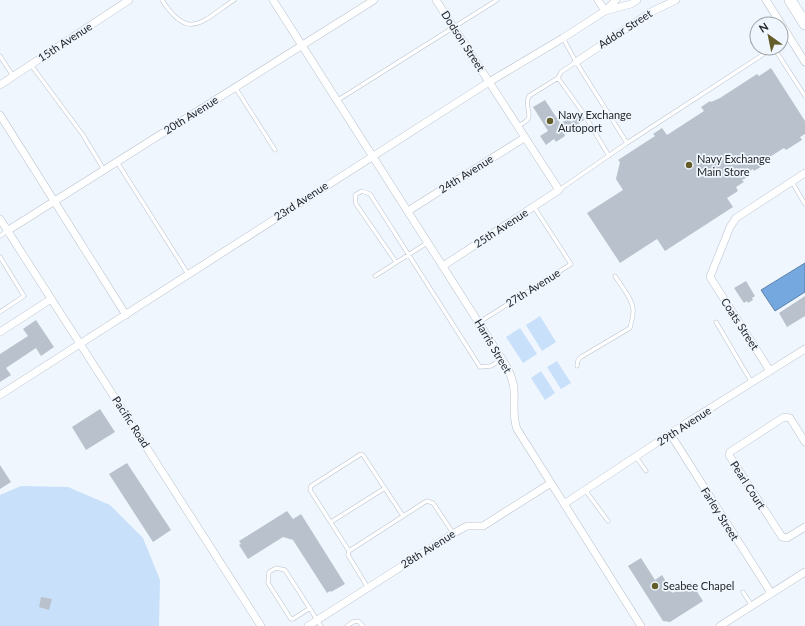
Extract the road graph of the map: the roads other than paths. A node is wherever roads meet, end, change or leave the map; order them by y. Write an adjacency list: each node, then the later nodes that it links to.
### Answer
1 (130, 0): 25 (street, 15th Avenue)
2 (162, 0): 3 (lane)
3 (234, 0)
4 (273, 0): 19 (street, Harris Street)
5 (374, 0): 19 (street, 20th Avenue)
6 (436, 0): 16 (street, Dodson Street)
7 (497, 0): 16 (lane)
8 (598, 0): 14 (street)
9 (616, 0): 14 (street, 23rd Avenue)
10 (637, 0): 14 (street, 23rd Avenue)
11 (676, 0): 23 (street, Addor Street)
12 (766, 0): 17 (street)
13 (790, 0): 15 (main road)
14 (605, 11): 18 (street, 23rd Avenue)
15 (805, 24)
16 (454, 27): 28 (street, Dodson Street); 32 (lane)
17 (790, 37): 24 (street)
18 (563, 38): 23 (lane); 28 (street, 23rd Avenue)
19 (303, 46): 30 (street, 20th Avenue); 32 (street, Harris Street)
20 (0, 56): 26 (lane)
21 (762, 56): 36 (lane)
22 (779, 56): 31 (lane)
23 (576, 62): 27 (lane); 36 (lane)
24 (805, 62)
25 (31, 65): 26 (street, 15th Avenue); 41 (lane)
26 (13, 76): 29 (street, 15th Avenue)
27 (558, 78): 34 (lane); 39 (lane)
28 (489, 82): 34 (street, Dodson Street); 38 (street, 23rd Avenue)
29 (0, 85)
30 (236, 87): 37 (lane); 40 (street, 20th Avenue)
31 (805, 96)
32 (338, 100): 38 (street, Harris Street)
33 (0, 115): 45 (street)
34 (517, 127): 35 (street, Dodson Street)
35 (524, 138): 44 (street, Dodson Street); 48 (street, 24th Avenue)
36 (627, 143): 39 (lane)
37 (274, 150)
38 (372, 156): 48 (street, Harris Street); 57 (street, 23rd Avenue)
39 (609, 156): 44 (lane)
40 (117, 162): 41 (street, 20th Avenue); 57 (lane)
41 (104, 170): 45 (street, 20th Avenue)
42 (805, 174): 43 (street)
43 (792, 182): 46 (lane); 70 (street, Coats Street)
44 (558, 190): 47 (street, 25th Avenue)
45 (54, 202): 50 (street, 20th Avenue); 62 (street)
46 (805, 204)
47 (534, 206): 56 (street, 25th Avenue); 64 (lane, 27th Avenue)
48 (408, 211): 52 (street, Harris Street)
49 (0, 220): 50 (street, Pacific Road)
50 (7, 231): 51 (lane); 60 (street, Pacific Road)
51 (0, 236)
52 (428, 242): 53 (lane); 56 (street, Harris Street)
53 (409, 254): 55 (lane); 55 (lane); 68 (lane)
54 (0, 257): 61 (lane)
55 (396, 262): 58 (lane)
56 (443, 266): 64 (street, Harris Street)
57 (188, 274): 62 (street, 23rd Avenue)
58 (375, 276)
59 (615, 276): 69 (lane)
60 (51, 299): 65 (street); 66 (street, Pacific Road)
61 (0, 312)
62 (126, 315): 66 (street, 23rd Avenue)
63 (716, 322): 71 (lane)
64 (478, 323): 68 (street, Harris Street)
65 (0, 332)
66 (81, 343): 72 (street, 23rd Avenue); 94 (street, Pacific Road)
67 (805, 349): 70 (street, 29th Avenue)
68 (502, 359): 77 (street, Harris Street)
69 (577, 366)
70 (770, 371): 71 (street, 29th Avenue)
71 (752, 382): 73 (street, 29th Avenue)
72 (0, 395)
73 (670, 435): 75 (street, 29th Avenue); 90 (street, Farley Street)
74 (805, 442): 84 (street, Pearl Court)
75 (636, 457): 76 (lane); 79 (street, 29th Avenue)
76 (646, 471)
77 (551, 483): 80 (street, Harris Street); 85 (street, 28th Avenue)
78 (384, 488): 81 (lane); 83 (lane); 83 (lane)
79 (585, 490): 80 (street, 29th Avenue); 82 (lane)
80 (564, 504): 98 (street, Harris Street)
81 (402, 516): 85 (lane); 86 (lane)
82 (608, 520)
83 (331, 522): 86 (lane)
84 (805, 527)
85 (453, 533): 88 (street, 28th Avenue)
86 (349, 551): 88 (lane)
87 (805, 572): 90 (street)
88 (368, 588): 93 (street, 28th Avenue)
89 (743, 592): 91 (lane)
90 (771, 594): 91 (street)
91 (752, 606): 99 (street)
92 (310, 608): 92 (lane); 93 (lane)
93 (319, 623): 95 (street, 28th Avenue)
94 (261, 626)
95 (308, 626)
96 (347, 626): 97 (lane)
97 (363, 626)
98 (641, 626)
99 (720, 626)

